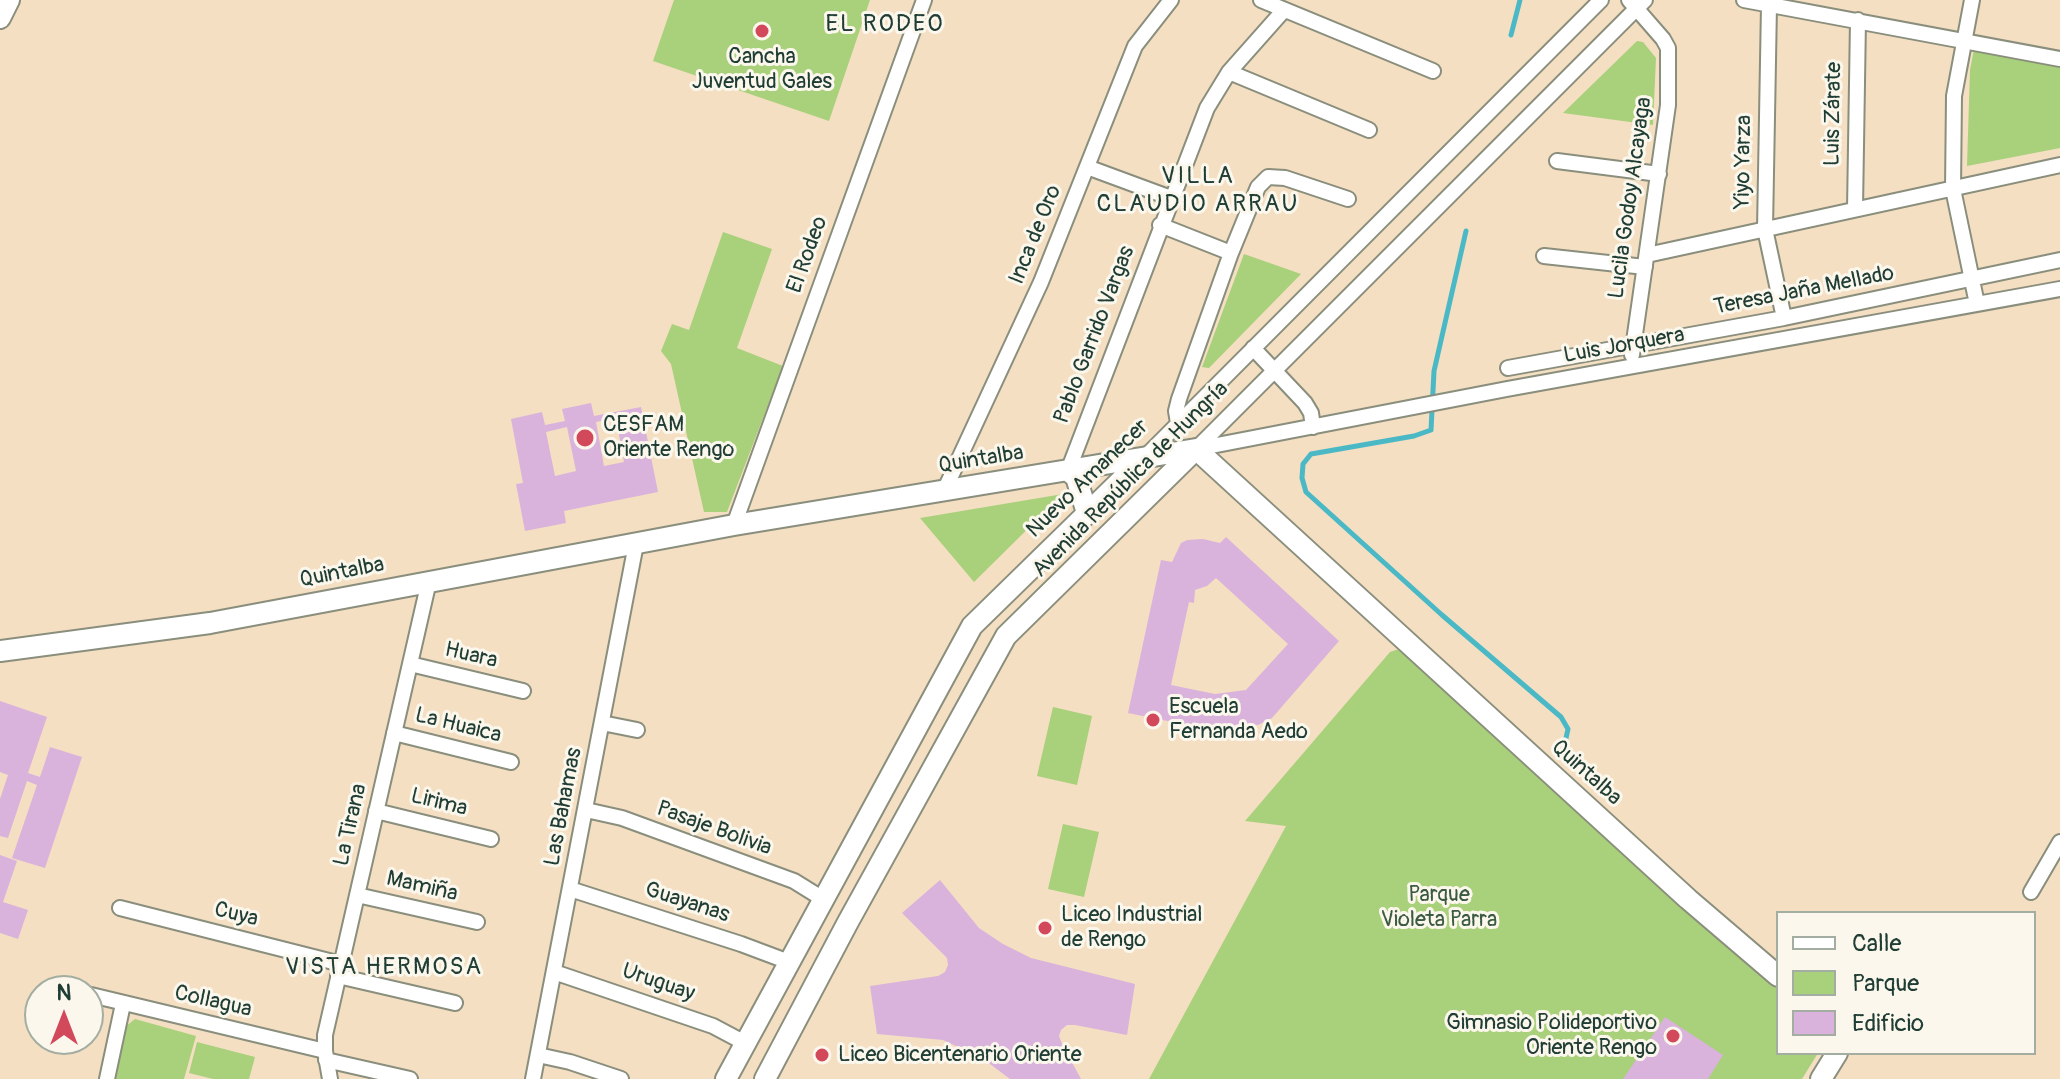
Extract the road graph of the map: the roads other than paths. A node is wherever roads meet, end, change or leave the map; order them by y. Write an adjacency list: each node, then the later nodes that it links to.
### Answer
1 (9, 0): 11 (street)
2 (924, 0): 48 (street, El Rodeo)
3 (1171, 0): 20 (street, Inca de Oro)
4 (1261, 0): 10 (street)
5 (1601, 0): 36 (street, Nuevo Amanecer)
6 (1744, 0): 9 (street)
7 (1972, 0): 13 (street)
8 (1637, 3): 21 (street, Lucila Godoy Alcayaga); 40 (street, Avenida República de Hungría)
9 (1769, 5): 12 (street); 27 (street, Yiyo Yarza)
10 (1284, 10): 15 (street); 16 (street, Pablo Garrido Vargas)
11 (0, 18)
12 (1858, 20): 13 (street); 25 (street, Luis Zárate)
13 (1963, 41): 14 (street); 22 (street)
14 (2060, 59)
15 (1433, 71)
16 (1229, 72): 17 (street); 23 (street, Pablo Garrido Vargas)
17 (1369, 130)
18 (1557, 161): 21 (street)
19 (2060, 165): 22 (street)
20 (1087, 167): 23 (street); 46 (street, Inca de Oro)
21 (1659, 174): 31 (street, Lucila Godoy Alcayaga)
22 (1953, 189): 25 (street); 32 (street)
23 (1171, 198): 26 (street, Pablo Garrido Vargas)
24 (1348, 199): 28 (street)
25 (1855, 209): 27 (street)
26 (1160, 225): 28 (street); 45 (street, Pablo Garrido Vargas)
27 (1765, 229): 31 (street); 35 (street, Yiyo Yarza)
28 (1231, 253): 41 (street)
29 (1544, 256): 31 (street)
30 (2060, 260): 32 (street, Teresa Jaña Mellado)
31 (1646, 261): 37 (street, Lucila Godoy Alcayaga)
32 (1974, 279): 34 (street); 35 (street, Teresa Jaña Mellado)
33 (2060, 289): 34 (street, Luis Jorquera)
34 (1977, 304): 38 (street, Luis Jorquera)
35 (1784, 318): 37 (street, Teresa Jaña Mellado)
36 (1253, 348): 40 (street); 41 (street, Nuevo Amanecer)
37 (1632, 348): 38 (street, Lucila Godoy Alcayaga); 39 (street, Teresa Jaña Mellado)
38 (1632, 367): 42 (street, Luis Jorquera)
39 (1508, 368)
40 (1275, 370): 42 (street); 43 (street, Avenida República de Hungría)
41 (1178, 423): 44 (street, Nuevo Amanecer)
42 (1313, 427): 43 (street, Luis Jorquera)
43 (1196, 449): 44 (street, Quintalba); 58 (street, Avenida República de Hungría); 73 (street, Quintalba)
44 (1143, 459): 45 (street, Quintalba); 47 (street, Nuevo Amanecer)
45 (1068, 471): 46 (street, Quintalba); 47 (street)
46 (945, 489): 48 (street, Quintalba)
47 (1087, 513): 57 (street, Nuevo Amanecer)
48 (734, 525): 49 (street, Quintalba)
49 (636, 544): 50 (street, Quintalba); 54 (street, Las Bahamas)
50 (429, 581): 51 (street, Quintalba); 52 (street, La Tirana)
51 (0, 651)
52 (410, 664): 53 (street, Huara); 56 (street, La Tirana)
53 (523, 691)
54 (602, 723): 55 (street); 60 (street, Las Bahamas)
55 (637, 730)
56 (394, 733): 59 (street, La Huaica); 61 (street, La Tirana)
57 (912, 739): 58 (street); 67 (street, Nuevo Amanecer)
58 (941, 752): 74 (street, Avenida República de Hungría)
59 (511, 762)
60 (586, 810): 64 (street, Las Bahamas); 67 (street, Pasaje Bolivia)
61 (376, 811): 62 (street, Lirima); 66 (street, La Tirana)
62 (491, 839)
63 (2058, 851): 65 (street)
64 (570, 889): 70 (street, Guayanas); 72 (street, Las Bahamas)
65 (2031, 892)
66 (357, 895): 69 (street, Mamiña); 71 (street, La Tirana)
67 (823, 899): 70 (street, Nuevo Amanecer)
68 (120, 908): 71 (street, Cuya)
69 (477, 922)
70 (789, 962): 74 (street); 78 (street, Nuevo Amanecer)
71 (340, 970): 76 (street, Cuya); 79 (street, La Tirana)
72 (554, 972): 78 (street, Uruguay); 80 (street, Las Bahamas)
73 (1776, 974)
74 (819, 978): 88 (street, Avenida República de Hungría)
75 (104, 999): 77 (street, Collagua)
76 (455, 1003)
77 (123, 1004): 79 (street, Collagua); 82 (street)
78 (745, 1043): 87 (street, Nuevo Amanecer)
79 (325, 1055): 83 (street, La Tirana); 84 (street, Collagua)
80 (538, 1055): 85 (street, Las Bahamas); 86 (street)
81 (1836, 1055): 89 (street)
82 (107, 1079)
83 (330, 1079)
84 (410, 1079)
85 (533, 1079)
86 (621, 1079)
87 (726, 1079)
88 (765, 1079)
89 (1821, 1079)

